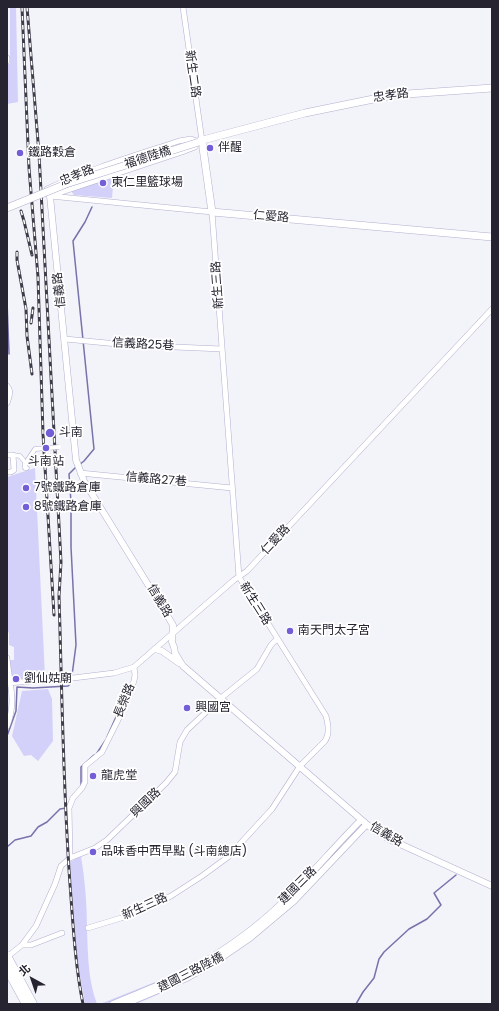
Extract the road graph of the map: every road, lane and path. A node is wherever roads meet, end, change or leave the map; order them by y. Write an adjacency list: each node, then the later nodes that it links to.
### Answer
1 (183, 7): 5 (street, 新生二路)
2 (7, 58): 3 (street)
3 (7, 61)
4 (492, 88): 5 (main road, 忠孝路)
5 (200, 141): 6 (street, 忠孝路); 6 (street, 忠孝路); 7 (main road, 福德陸橋, bridge); 8 (main road, 新生三路)
6 (50, 196): 8 (street, 仁愛路); 11 (street, 信義路)
7 (7, 208)
8 (212, 212): 9 (main road, 仁愛路); 12 (street, 新生三路)
9 (492, 237)
10 (492, 309): 23 (street, 仁愛路)
11 (65, 339): 12 (street, 信義路25巷); 21 (street, 信義路)
12 (222, 349): 22 (street, 新生三路)
13 (7, 386): 14 (street)
14 (7, 403)
15 (59, 447): 18 (street, bridge)
16 (7, 455): 17 (street)
17 (13, 455): 19 (street); 20 (street)
18 (27, 461)
19 (27, 468)
20 (7, 472)
21 (80, 474): 22 (street, 信義路27巷); 24 (street, 信義路)
22 (232, 488): 23 (street, 新生三路)
23 (239, 577): 24 (street, 長榮路); 25 (street, 新生三路)
24 (174, 631): 26 (street, 長榮路); 28 (street, 信義路)
25 (277, 639): 33 (street, 興國路); 35 (street, 新生三路)
26 (155, 649): 28 (street); 29 (street, 長榮路)
27 (7, 658): 32 (street)
28 (183, 666): 33 (street, 信義路)
29 (134, 667): 30 (street); 38 (street, 長榮路)
30 (73, 678)
31 (45, 680): 32 (street)
32 (9, 683): 34 (street)
33 (221, 698): 35 (street, 信義路); 38 (street, 興國路)
34 (7, 726)
35 (300, 766): 36 (street, 信義路); 40 (street, 新生三路)
36 (361, 820): 37 (street, 信義路); 43 (street, 建國三路)
37 (366, 825): 39 (street, 信義路); 43 (street, 建國三路)
38 (70, 858): 42 (street)
39 (492, 886)
40 (88, 928)
41 (62, 933): 42 (street)
42 (22, 945): 44 (street)
43 (231, 948): 48 (street, 建國三路陸橋); 49 (street, 建國三路陸橋)
44 (7, 957): 47 (main road)
45 (7, 969): 46 (main road)
46 (26, 1004)
47 (34, 1004)
48 (113, 1004)
49 (126, 1004)

